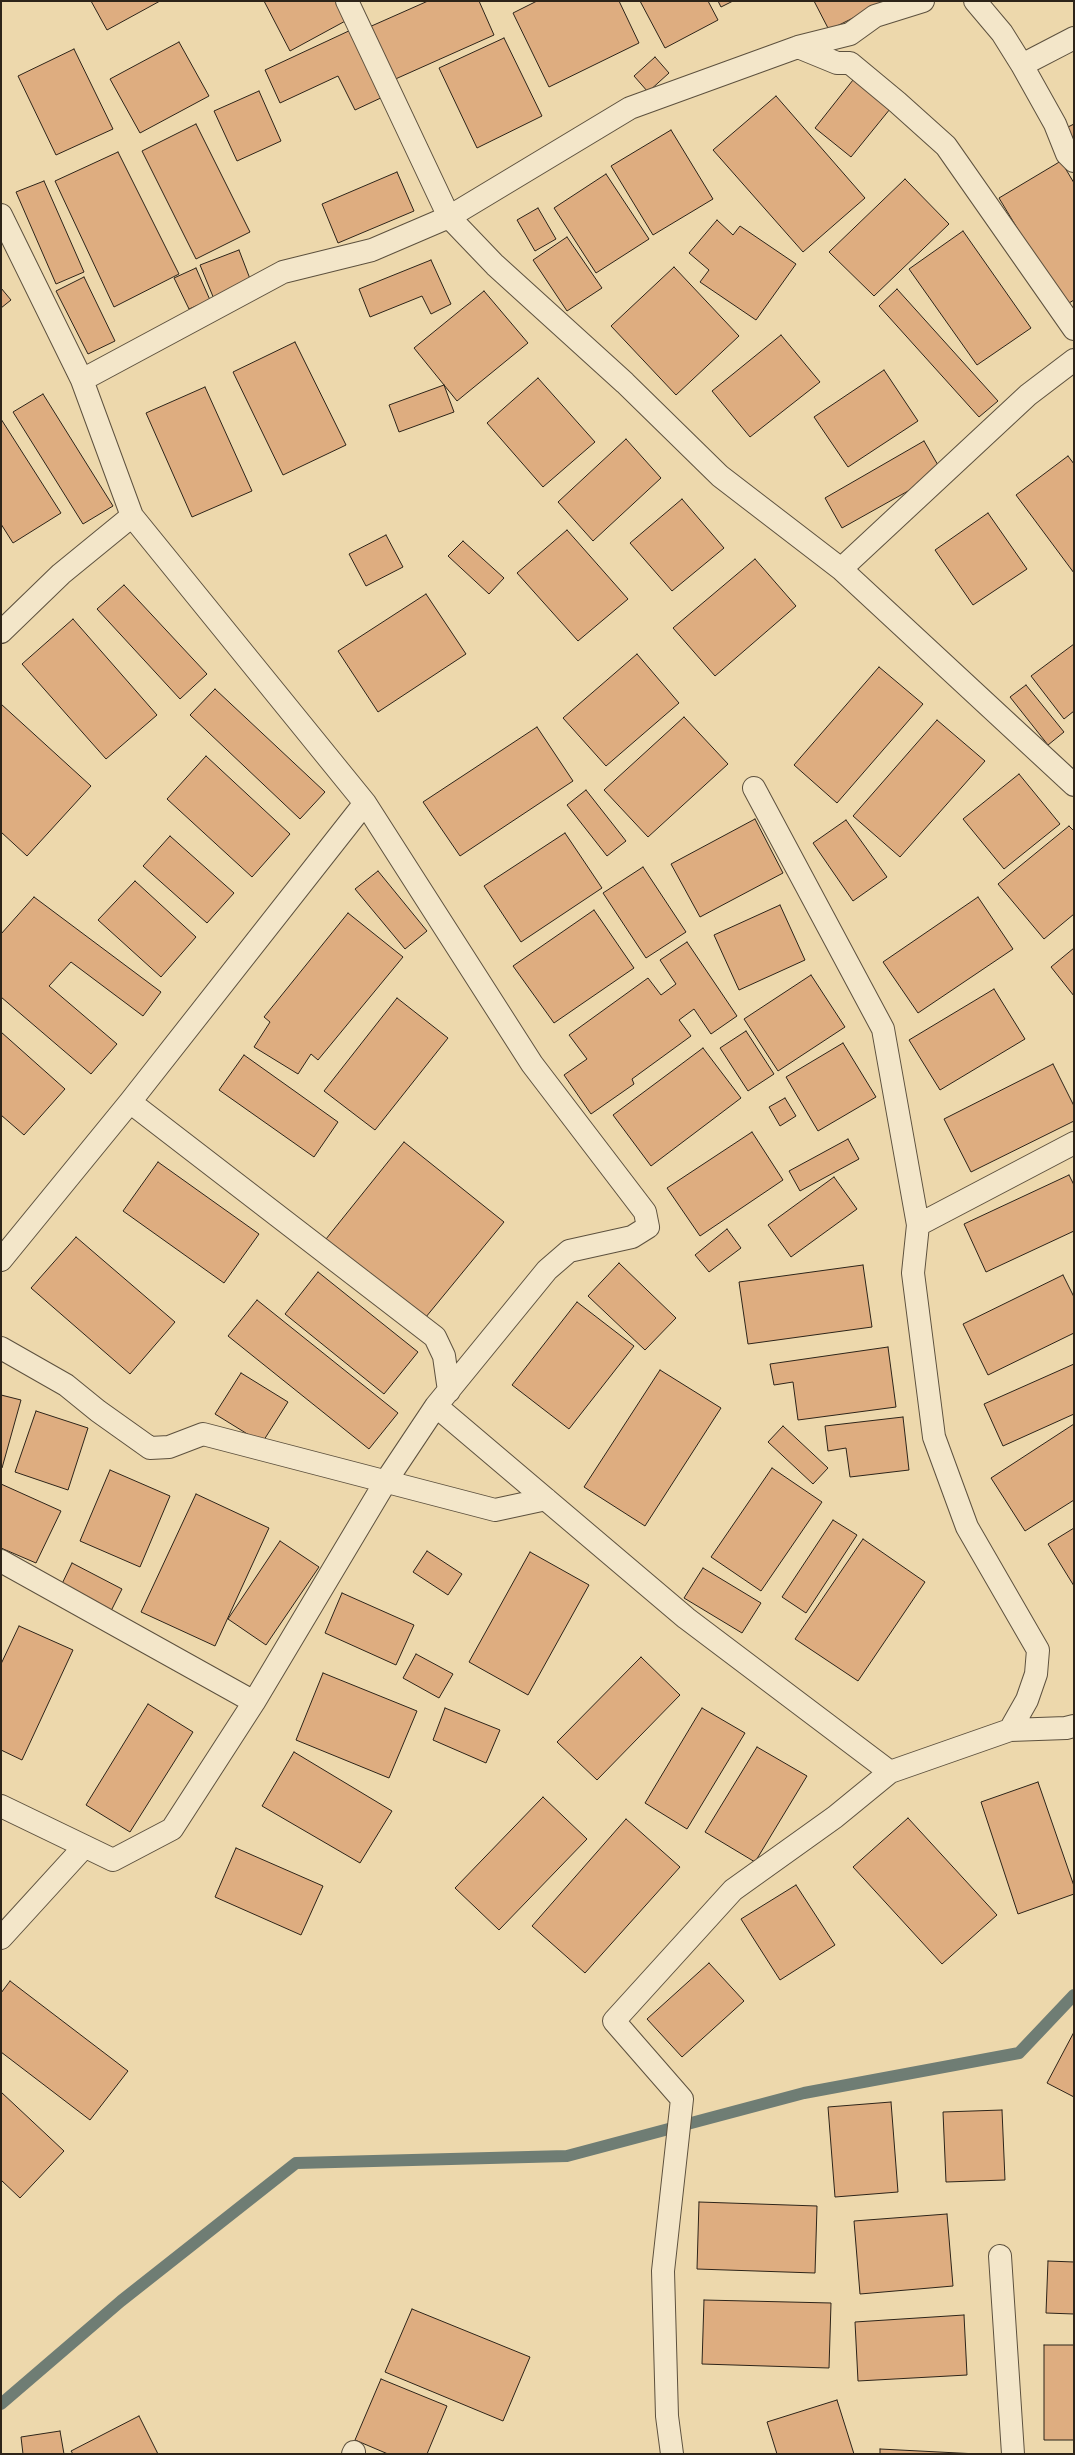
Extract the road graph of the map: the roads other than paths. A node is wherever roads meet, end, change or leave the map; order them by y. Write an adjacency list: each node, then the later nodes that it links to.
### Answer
1 (348, 1): 9 (street)
2 (975, 1): 6 (street)
3 (919, 2): 5 (street)
4 (1074, 38): 6 (street)
5 (798, 47): 9 (street); 10 (street)
6 (1022, 65): 7 (street)
7 (1074, 161)
8 (1, 215): 12 (street)
9 (449, 217): 12 (street); 14 (street)
10 (1074, 329)
11 (1074, 360): 14 (street)
12 (82, 380): 13 (street)
13 (132, 516): 15 (street); 18 (street)
14 (840, 569): 16 (street)
15 (1, 632)
16 (1074, 785)
17 (754, 788): 21 (street)
18 (365, 802): 19 (street); 24 (street)
19 (130, 1102): 22 (street); 24 (street)
20 (1074, 1144): 21 (street)
21 (918, 1226): 30 (street)
22 (1, 1260)
23 (1, 1348): 25 (street)
24 (443, 1398): 25 (street); 26 (street)
25 (386, 1481): 26 (street); 28 (street)
26 (546, 1499): 31 (street)
27 (1, 1561): 28 (street)
28 (254, 1702): 33 (street)
29 (1074, 1726): 30 (street)
30 (1010, 1730): 31 (street)
31 (890, 1772): 36 (street)
32 (1, 1806): 33 (street)
33 (84, 1847): 34 (street)
34 (1, 1938)
35 (1000, 2256): 37 (street)
36 (672, 2454)
37 (1013, 2454)

